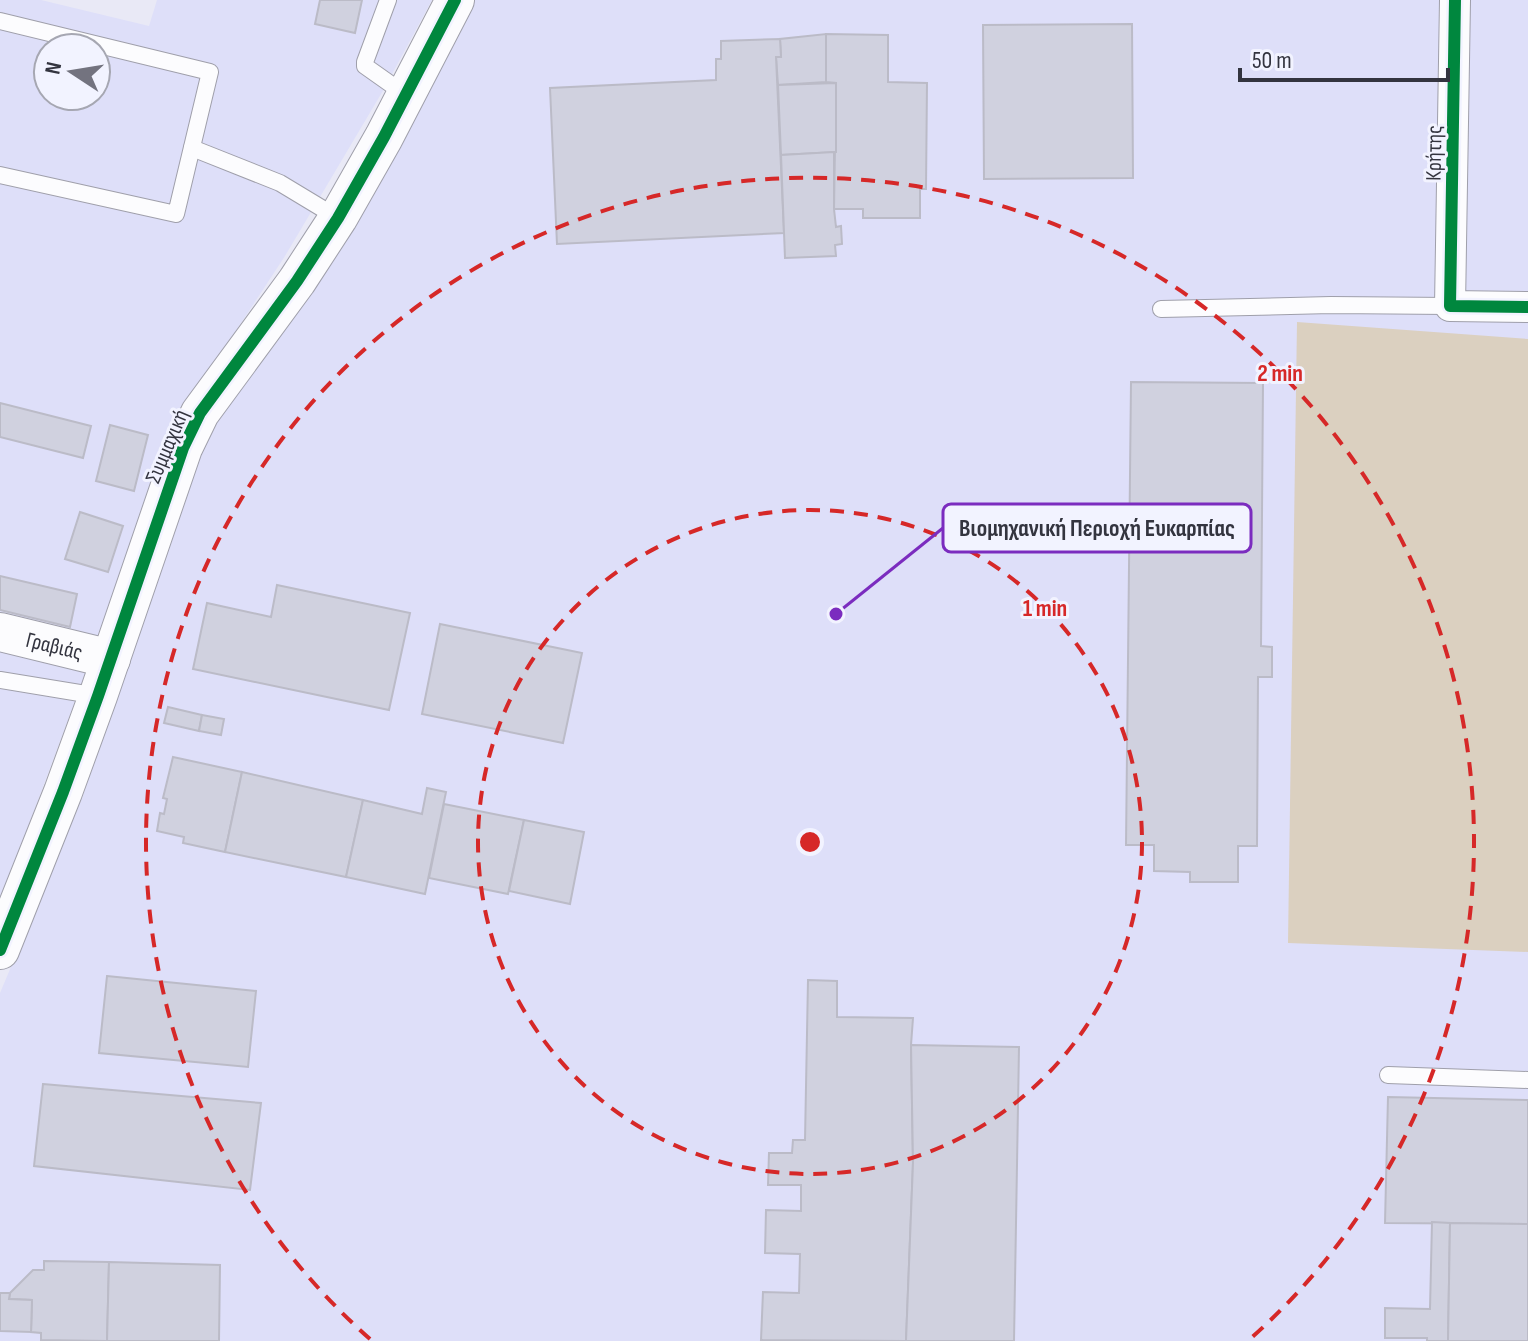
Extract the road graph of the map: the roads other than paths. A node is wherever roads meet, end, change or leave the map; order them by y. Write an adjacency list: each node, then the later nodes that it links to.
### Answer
1 (388, 0): 5 (lane)
2 (455, 0): 5 (street, Συμμαχική)
3 (1455, 0): 9 (street, Κρήτης)
4 (0, 21): 6 (lane)
5 (406, 95): 8 (street, Συμμαχική)
6 (192, 148): 7 (lane); 8 (lane)
7 (0, 175)
8 (338, 218): 13 (street, Συμμαχική)
9 (1450, 306): 10 (street); 11 (lane)
10 (1528, 307)
11 (1161, 309)
12 (0, 632): 13 (street, Γραβιάς)
13 (111, 659): 15 (street, Συμμαχική)
14 (0, 680): 15 (lane)
15 (98, 696): 16 (street, Συμμαχική)
16 (0, 950)
17 (1388, 1075): 18 (lane)
18 (1528, 1080)

